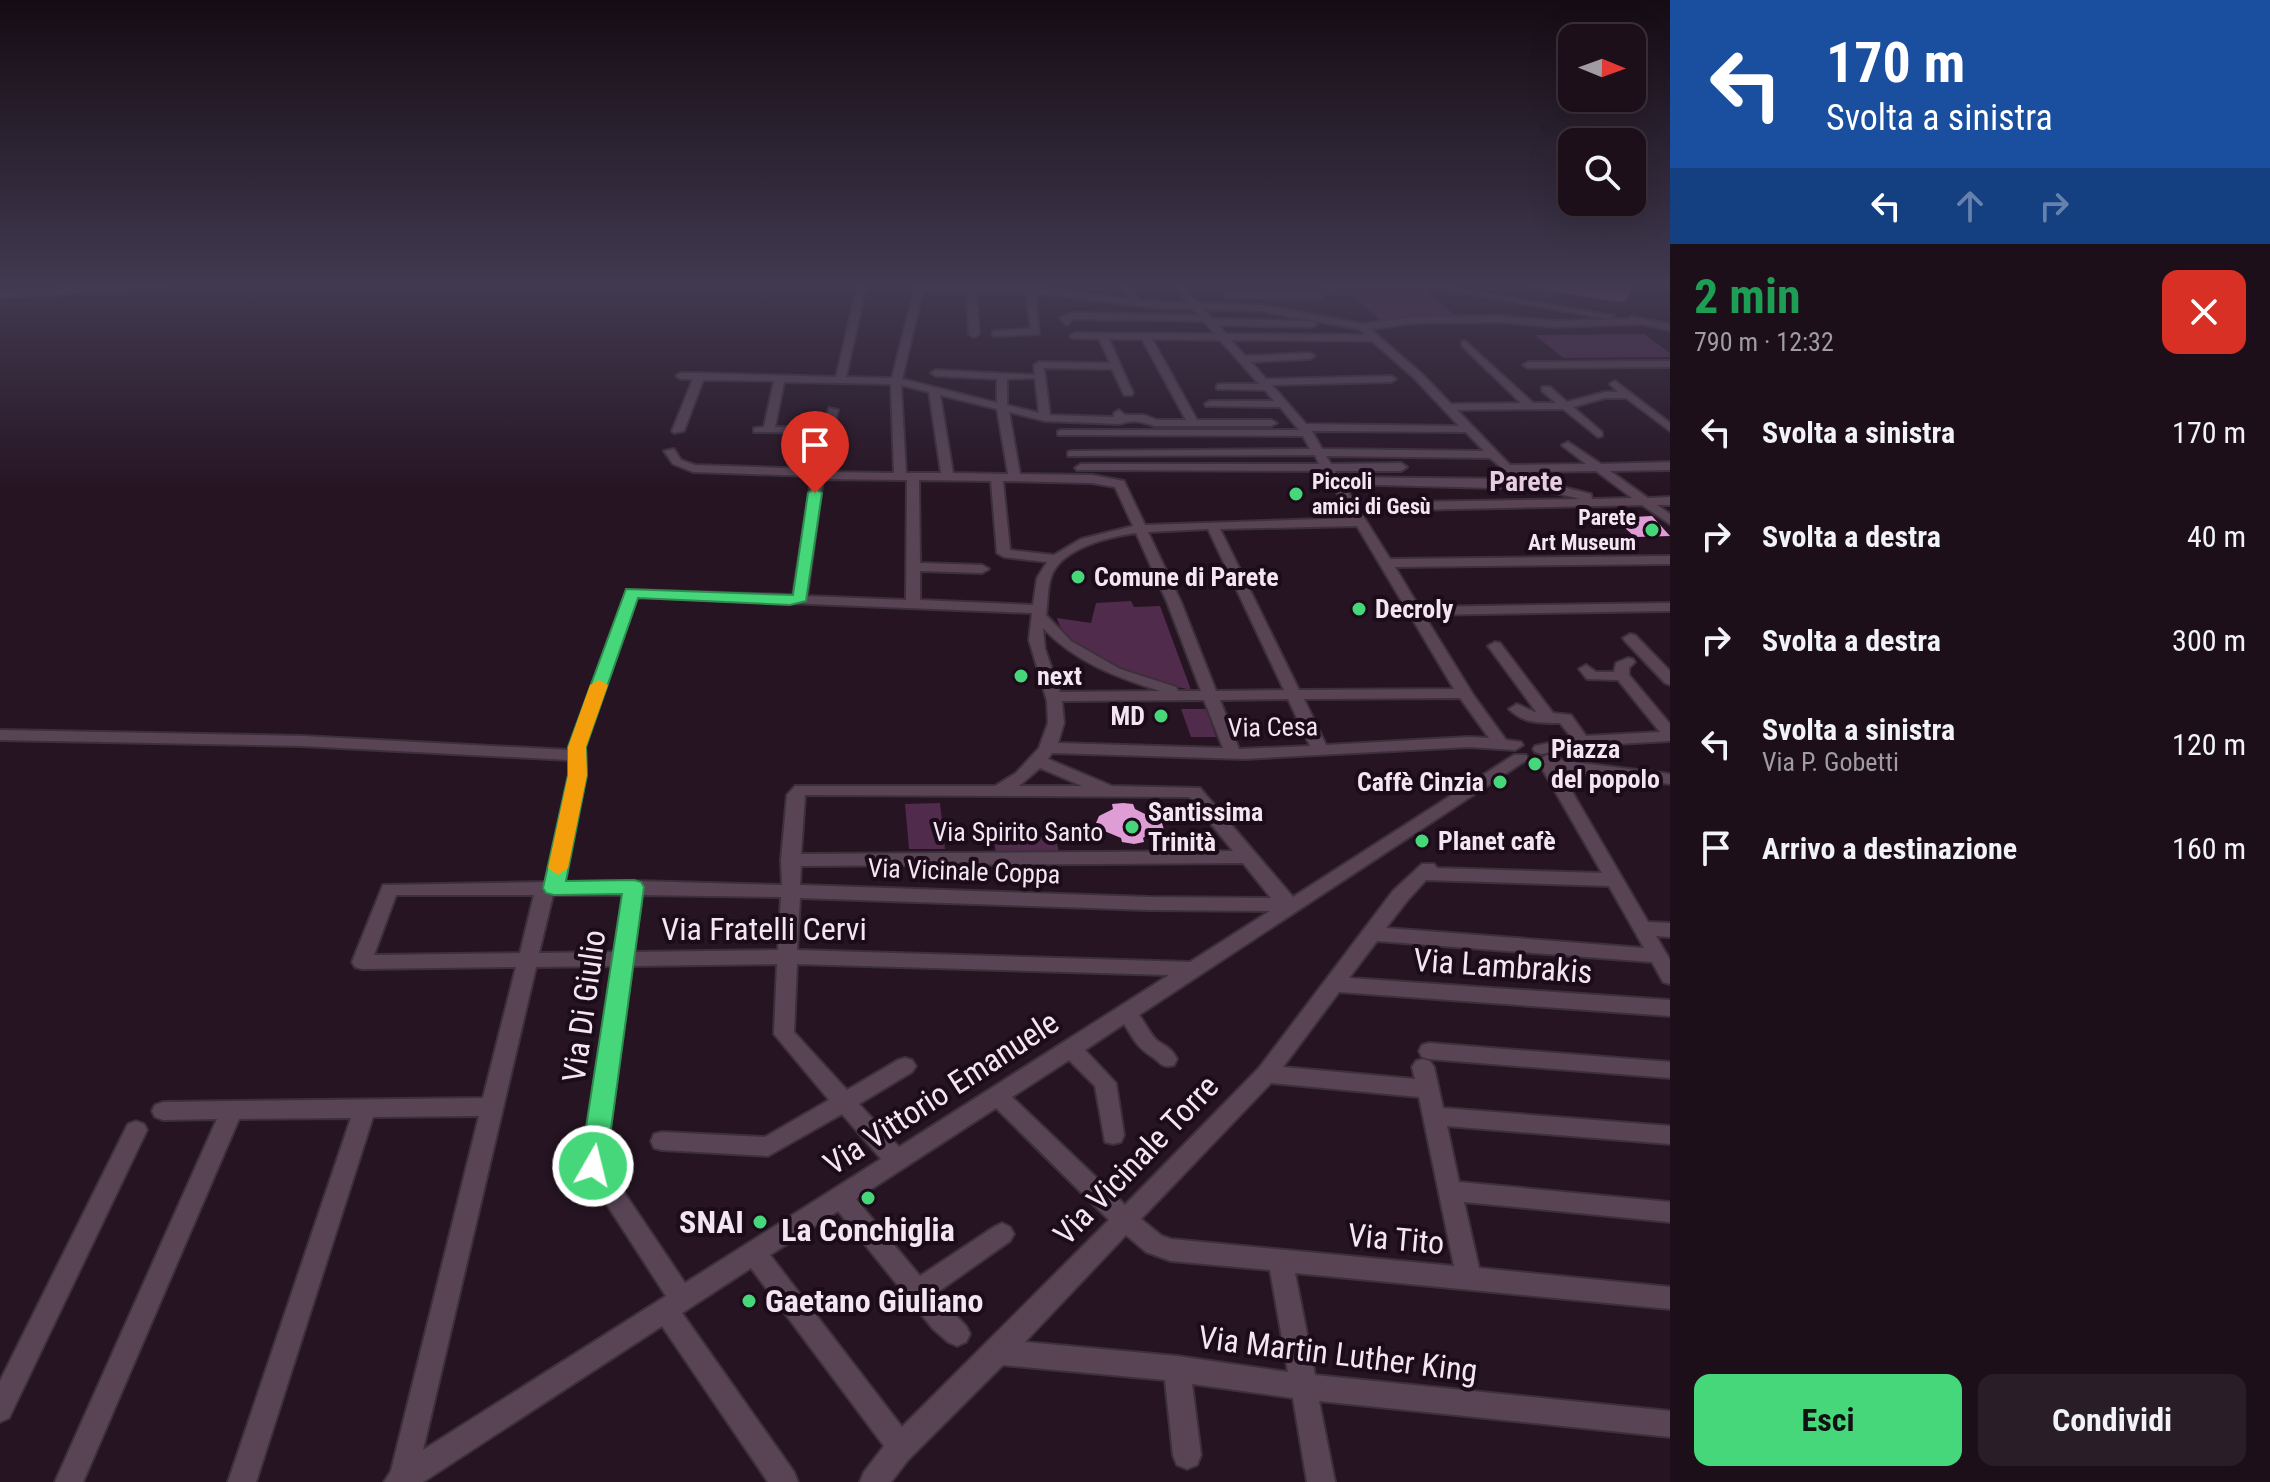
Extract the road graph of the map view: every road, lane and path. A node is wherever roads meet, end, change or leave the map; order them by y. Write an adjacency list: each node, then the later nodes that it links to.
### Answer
1 (846, 354): 22 (street)
2 (903, 354): 25 (street)
3 (1111, 354): 14 (street)
4 (1155, 354): 41 (street)
5 (1239, 354): 9 (street)
6 (1391, 354): 37 (street)
7 (1476, 354): 38 (street)
8 (1310, 356): 9 (street)
9 (1243, 359): 26 (street)
10 (1658, 364): 11 (street); 13 (street); 16 (street)
11 (1670, 364)
12 (1528, 365): 13 (street)
13 (1590, 365): 32 (street)
14 (1116, 366): 31 (street); 40 (street)
15 (936, 373): 19 (street)
16 (1670, 373)
17 (681, 376): 18 (street)
18 (699, 376): 20 (street); 46 (street)
19 (1002, 376): 21 (street); 36 (street)
20 (780, 377): 22 (street); 45 (street)
21 (1031, 377)
22 (841, 378): 25 (street)
23 (1391, 379): 24 (street)
24 (1341, 380): 26 (street); 30 (street)
25 (896, 381): 29 (street); 63 (street)
26 (1266, 384): 27 (street); 34 (street)
27 (1221, 387)
28 (1546, 389): 35 (street)
29 (934, 390): 36 (street); 64 (street)
30 (1351, 392)
31 (1128, 393)
32 (1629, 395): 35 (street); 43 (street)
33 (1210, 404): 34 (street)
34 (1283, 404): 42 (street)
35 (1565, 406): 38 (street); 48 (street)
36 (1003, 407): 40 (street); 66 (street)
37 (1449, 407): 38 (street); 44 (street)
38 (1531, 407)
39 (833, 410): 45 (street)
40 (1045, 418): 41 (street); 47 (street)
41 (1193, 422): 42 (street)
42 (1304, 428): 44 (street); 47 (street); 51 (street)
43 (1670, 428)
44 (1466, 429): 53 (street)
45 (829, 430): 62 (street)
46 (682, 431)
47 (1062, 433): 52 (street)
48 (1598, 434)
49 (1568, 445): 58 (street)
50 (670, 451): 62 (street)
51 (1319, 452): 52 (street); 53 (street); 55 (street)
52 (1072, 454): 60 (street)
53 (1490, 455): 61 (street)
54 (1616, 456): 59 (street)
55 (1328, 466): 57 (street); 60 (street); 69 (street)
56 (1670, 466): 59 (street)
57 (1401, 467)
58 (1598, 467): 59 (street); 61 (street); 73 (street)
59 (1628, 467): 68 (street)
60 (1081, 468): 67 (street)
61 (1507, 469): 70 (street)
62 (818, 474): 63 (street); 86 (street)
63 (907, 477): 64 (street); 84 (street)
64 (948, 478): 65 (street)
65 (997, 478): 66 (street); 81 (street)
66 (1015, 478): 67 (street)
67 (1097, 479): 80 (street)
68 (1653, 479)
69 (1338, 480): 70 (street); 76 (street)
70 (1527, 482): 72 (street)
71 (1373, 489): 75 (street)
72 (1604, 500): 73 (street); 75 (street)
73 (1642, 501): 74 (street); 77 (street)
74 (1670, 501)
75 (1386, 506): 76 (street)
76 (1352, 507): 78 (street)
77 (1670, 520)
78 (1361, 522): 79 (street); 83 (street)
79 (1212, 525): 80 (street); 98 (street)
80 (1140, 529): 81 (street); 97 (street)
81 (1059, 560): 90 (street)
82 (1670, 560): 83 (street)
83 (1386, 563): 89 (street)
84 (912, 567): 85 (street); 87 (street)
85 (982, 569)
86 (800, 597): 87 (street); 109 (street)
87 (913, 603): 90 (street)
88 (1670, 607): 89 (street)
89 (1414, 611): 95 (street)
90 (1039, 612): 96 (street); 99 (street)
91 (1630, 638): 94 (street)
92 (1495, 646): 101 (street)
93 (1586, 669): 103 (street)
94 (1670, 680)
95 (1465, 693): 98 (street); 105 (street)
96 (1188, 694): 97 (street); 99 (street)
97 (1209, 695): 98 (street); 107 (street)
98 (1294, 696): 106 (street)
99 (1052, 697): 108 (street)
100 (1517, 709): 101 (street)
101 (1548, 718): 104 (street)
102 (0, 735): 109 (street)
103 (1670, 735): 104 (street)
104 (1582, 741): 110 (street)
105 (1512, 749): 106 (street, Via Cesa); 110 (street, Via Cesa); 121 (street, Via Vittorio Emanuele)
106 (1321, 751): 107 (street, Via Cesa)
107 (1232, 752): 108 (street, Via Cesa)
108 (1042, 754): 112 (street); 113 (street)
109 (577, 755): 118 (street)
110 (1544, 757): 111 (street); 116 (street)
111 (1670, 779)
112 (999, 790): 113 (street); 115 (street)
113 (1107, 790): 114 (street)
114 (1247, 857): 115 (street, Via Spirito Santo); 121 (street)
115 (790, 860): 120 (street)
116 (1614, 880): 122 (street); 124 (street, Via Vicinale Torre)
117 (634, 887): 118 (street, Via Vicinale Coppa); 120 (street, Via Vicinale Coppa); 126 (street, Via Di Giulio)
118 (549, 888): 119 (street, Via Vicinale Coppa); 127 (street)
119 (389, 889): 127 (street, Via Fratelli Cervi)
120 (789, 891): 121 (street, Via Vicinale Coppa); 125 (street)
121 (1292, 906): 128 (street, Via Vittorio Emanuele)
122 (1643, 928): 123 (street); 129 (street)
123 (1670, 930)
124 (1374, 934): 129 (street); 130 (street, Via Vicinale Torre)
125 (787, 957): 126 (street, Via Fratelli Cervi); 128 (street, Via Fratelli Cervi); 140 (street)
126 (623, 959): 127 (street, Via Fratelli Cervi); 161 (street, Via Di Giulio)
127 (528, 960): 141 (street)
128 (1195, 969): 132 (street, Via Vittorio Emanuele)
129 (1667, 970)
130 (1332, 984): 131 (street, Via Lambrakis); 138 (street, Via Vicinale Torre)
131 (1670, 1008)
132 (1126, 1011): 133 (street, Via Vittorio Emanuele); 134 (street)
133 (1070, 1048): 139 (street, Via Vittorio Emanuele); 147 (street)
134 (1167, 1059)
135 (905, 1066): 140 (street)
136 (1426, 1069): 137 (street); 138 (street); 145 (street)
137 (1670, 1070)
138 (1266, 1074): 154 (street, Via Vicinale Torre)
139 (997, 1096): 150 (street, Via Vittorio Emanuele); 154 (street, Via Tito)
140 (845, 1101): 149 (street); 150 (street)
141 (493, 1107): 142 (street); 170 (street)
142 (365, 1109): 143 (street); 172 (street)
143 (232, 1110): 144 (street); 171 (street)
144 (163, 1111)
145 (1433, 1116): 148 (street); 151 (street)
146 (136, 1130): 166 (street)
147 (1113, 1135)
148 (1670, 1135)
149 (662, 1141)
150 (897, 1161): 152 (street, Via Vittorio Emanuele)
151 (1449, 1191): 153 (street); 158 (street)
152 (840, 1197): 156 (street, Via Vittorio Emanuele); 159 (street)
153 (1670, 1212)
154 (1125, 1220): 157 (street, Via Tito); 163 (street, Via Vicinale Torre)
155 (1002, 1234): 159 (street)
156 (754, 1253): 161 (street, Via Vittorio Emanuele); 168 (street)
157 (1281, 1262): 158 (street, Via Tito); 165 (street)
158 (1469, 1280): 160 (street, Via Tito)
159 (918, 1292): 162 (street)
160 (1670, 1298)
161 (673, 1304): 170 (street, Via Vittorio Emanuele); 173 (street, Via Di Giulio)
162 (957, 1334)
163 (998, 1352): 164 (street, Via Martin Luther King); 174 (street, Via Vicinale Torre)
164 (1177, 1369): 165 (street, Via Martin Luther King); 169 (street)
165 (1304, 1387): 167 (street, Via Martin Luther King); 175 (street)
166 (0, 1409)
167 (1670, 1424)
168 (895, 1439)
169 (1187, 1455)
170 (400, 1481)
171 (69, 1482)
172 (242, 1482)
173 (784, 1482)
174 (874, 1482)
175 (1321, 1482)

